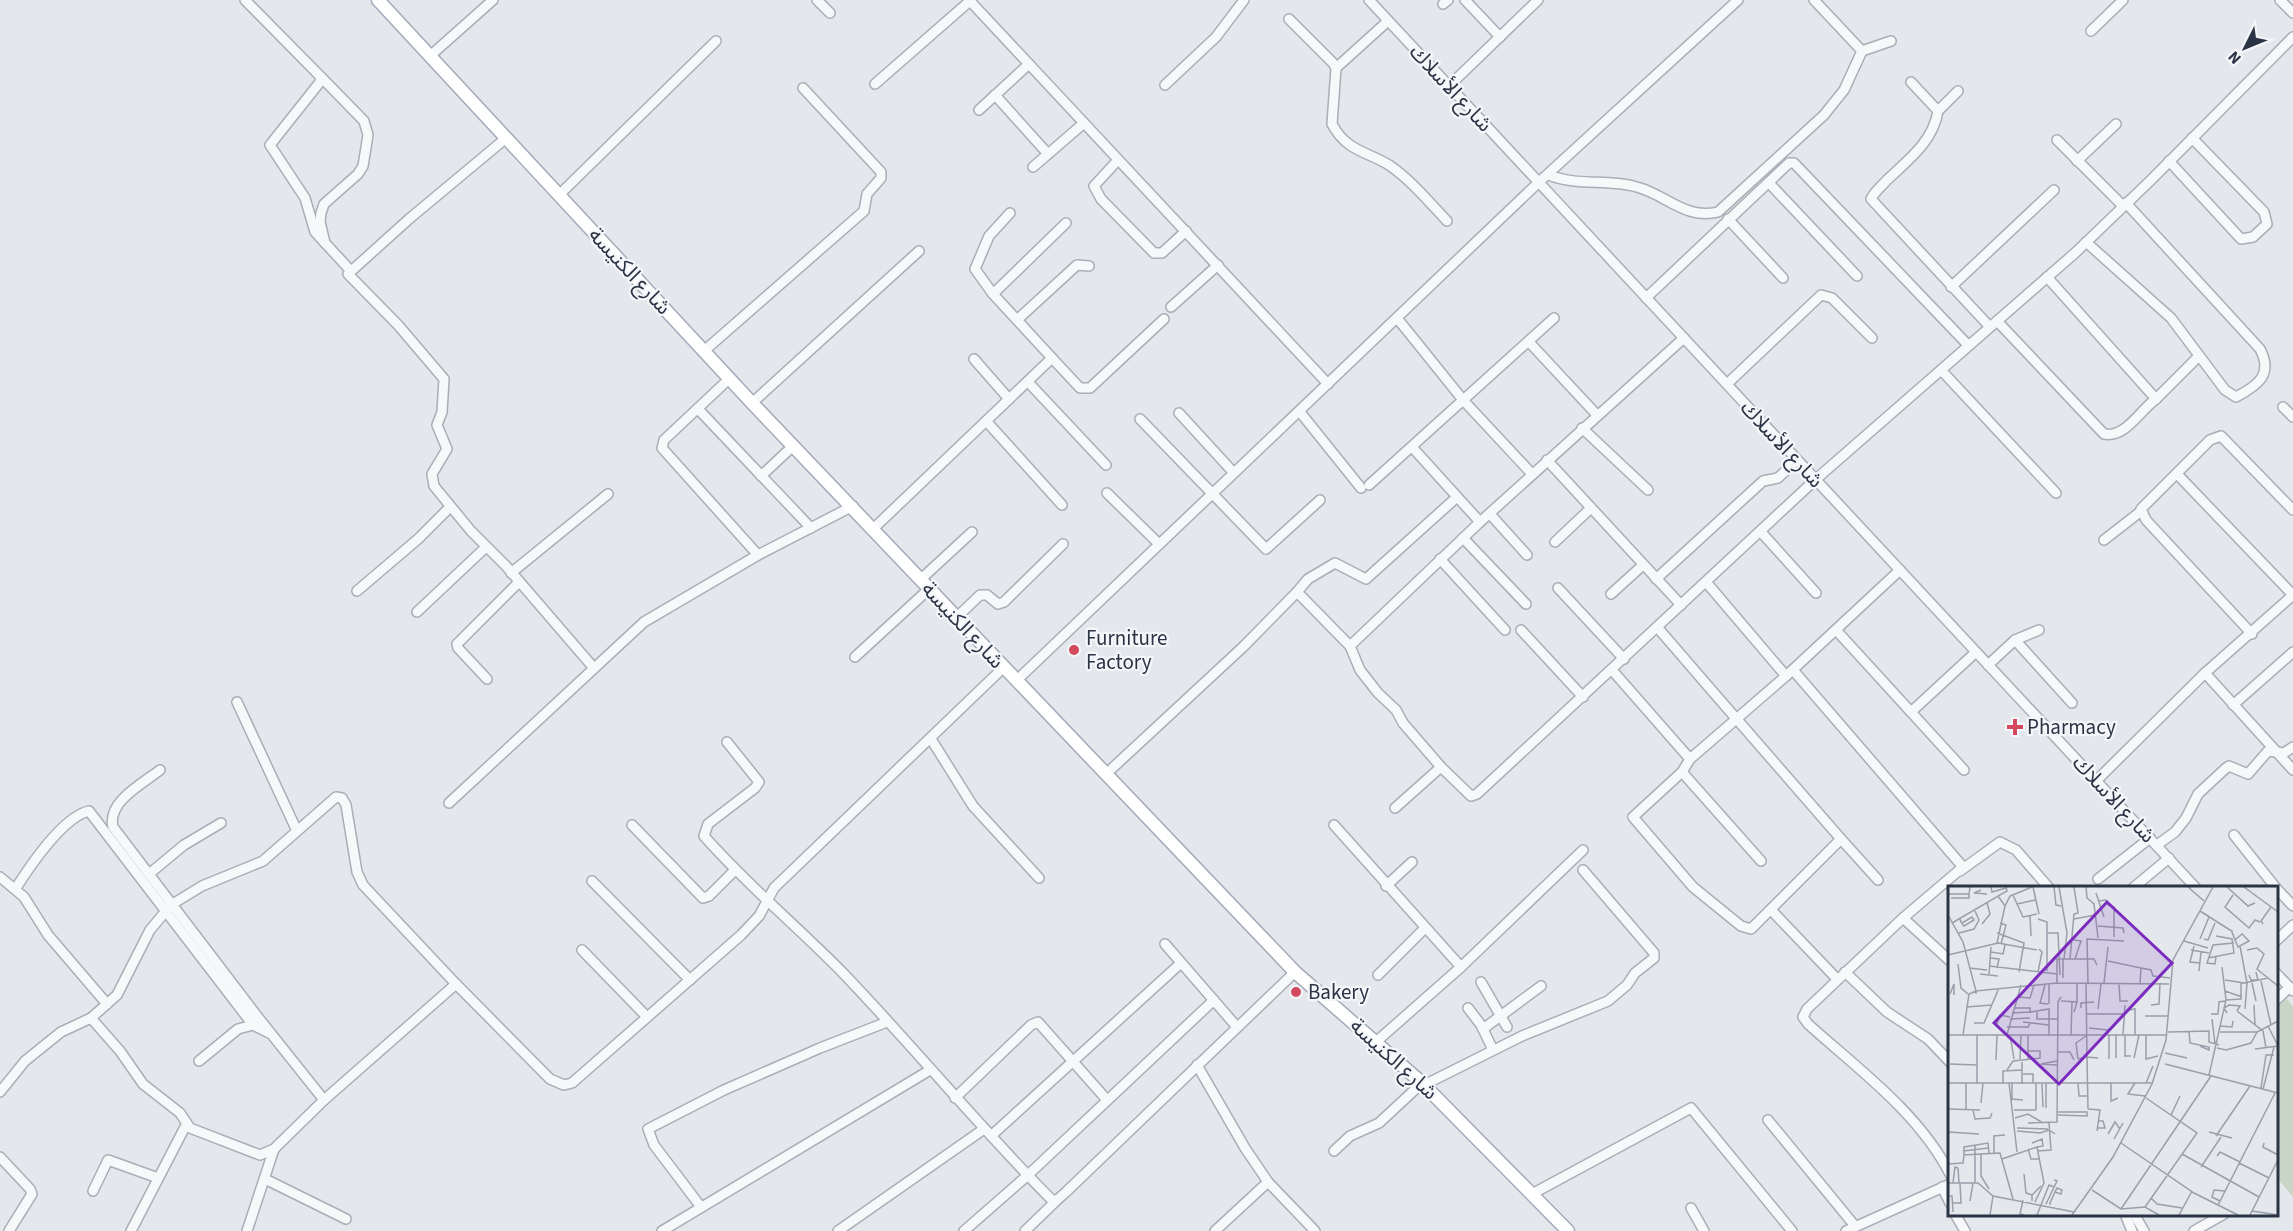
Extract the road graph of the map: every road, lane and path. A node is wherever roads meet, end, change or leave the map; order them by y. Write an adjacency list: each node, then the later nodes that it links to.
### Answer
1 (246, 0): 27 (street)
2 (378, 0): 24 (main road, شارع الكنيسة)
3 (494, 0): 24 (street)
4 (817, 0): 14 (street)
5 (970, 0): 25 (street); 29 (street)
6 (1244, 0): 30 (street)
7 (1369, 0): 17 (street, شارع الأسلاك)
8 (1465, 0): 19 (street)
9 (1538, 0): 19 (street)
10 (1738, 0): 47 (street)
11 (1814, 0): 23 (street)
12 (2123, 0): 18 (street)
13 (2280, 0): 15 (street)
14 (830, 13)
15 (2293, 14)
16 (1289, 19): 26 (street)
17 (1388, 21): 26 (street); 31 (street, شارع الأسلاك)
18 (2091, 31)
19 (1500, 37): 31 (street)
20 (2293, 37): 39 (street)
21 (1891, 40): 23 (street)
22 (716, 41): 51 (street)
23 (1862, 51): 47 (street)
24 (430, 56): 40 (main road, شارع الكنيسة)
25 (1029, 64): 34 (street); 37 (street)
26 (1336, 68): 55 (street)
27 (321, 77): 59 (street); 59 (street)
28 (1911, 82): 36 (street)
29 (875, 84)
30 (1165, 85)
31 (1449, 86): 48 (street, شارع الأسلاك)
32 (803, 88): 80 (street)
33 (1958, 91): 36 (street)
34 (995, 95): 35 (street); 42 (street)
35 (979, 110)
36 (1938, 111): 67 (street)
37 (1084, 123): 42 (street); 43 (street)
38 (2116, 124): 44 (street)
39 (2192, 138): 45 (street); 45 (street)
40 (506, 139): 51 (main road, شارع الكنيسة); 63 (street)
41 (2057, 140): 44 (street)
42 (1048, 154): 46 (street)
43 (1118, 160): 57 (street); 57 (street)
44 (2077, 160): 52 (street)
45 (2169, 161): 52 (street)
46 (1033, 167)
47 (1548, 175): 48 (street)
48 (1539, 182): 69 (street, شارع الأسلاك); 71 (street)
49 (1769, 183): 54 (street); 64 (street); 79 (street)
50 (2054, 190): 67 (street)
51 (559, 195): 80 (main road, شارع الكنيسة)
52 (2124, 205): 58 (street); 81 (street)
53 (1010, 213): 68 (street)
54 (1728, 219): 66 (street); 69 (street)
55 (1447, 222)
56 (1066, 223): 68 (street)
57 (1186, 231): 61 (street)
58 (2086, 242): 65 (street); 81 (street)
59 (325, 244): 63 (street)
60 (919, 251): 92 (street)
61 (1218, 265): 70 (street); 87 (street)
62 (1089, 266): 74 (street)
63 (350, 270): 121 (street)
64 (1857, 276)
65 (2047, 277): 75 (street); 90 (street)
66 (1783, 278)
67 (1951, 286): 75 (street)
68 (993, 294): 74 (street)
69 (1646, 298): 76 (street, شارع الأسلاك)
70 (1171, 307)
71 (1397, 318): 87 (street); 91 (street)
72 (1554, 318): 78 (street)
73 (1164, 319): 82 (street)
74 (1017, 320): 82 (street)
75 (1994, 324): 79 (street); 90 (street)
76 (1684, 338): 88 (street, شارع الأسلاك); 97 (street)
77 (1872, 338): 88 (street)
78 (1529, 342): 91 (street); 97 (street)
79 (1968, 345): 84 (street)
80 (704, 351): 85 (main road, شارع الكنيسة)
81 (2198, 357): 90 (street)
82 (1052, 358): 86 (street)
83 (974, 359): 89 (street)
84 (1941, 370): 111 (street); 114 (street)
85 (730, 378): 92 (main road, شارع الكنيسة); 94 (street)
86 (1028, 382): 89 (street); 106 (street)
87 (1328, 384): 95 (street)
88 (1727, 384): 105 (street, شارع الأسلاك)
89 (1009, 399): 100 (street)
90 (2156, 399)
91 (1463, 400): 103 (street); 108 (street)
92 (752, 403): 102 (main road, شارع الكنيسة)
93 (2283, 407): 98 (street)
94 (699, 410): 110 (street); 137 (street)
95 (1300, 412): 103 (street); 107 (street)
96 (1179, 413): 107 (street)
97 (1597, 415): 101 (street)
98 (2293, 417)
99 (1140, 418): 116 (street)
100 (987, 422): 119 (street); 128 (street)
101 (1582, 428): 104 (street); 112 (street)
102 (793, 446): 110 (street); 120 (main road, شارع الكنيسة)
103 (1412, 447): 117 (street)
104 (1547, 460): 108 (street); 122 (street)
105 (1797, 460): 111 (street, شارع الأسلاك); 143 (street)
106 (1106, 465)
107 (1233, 472): 116 (street)
108 (1532, 474): 125 (street)
109 (2177, 474): 123 (street); 124 (street); 161 (street)
110 (761, 476): 127 (street)
111 (1815, 480): 130 (street); 141 (street, شارع الأسلاك)
112 (1648, 490)
113 (1107, 493): 135 (street)
114 (2056, 493)
115 (608, 494): 142 (street)
116 (1211, 494): 118 (street); 135 (street)
117 (1457, 497): 126 (street); 149 (street)
118 (1320, 500)
119 (1062, 505)
120 (853, 506): 127 (street); 128 (main road, شارع الكنيسة)
121 (450, 507): 136 (street); 148 (street)
122 (1592, 508): 133 (street); 140 (street)
123 (2293, 510)
124 (2140, 512): 132 (street); 161 (street)
125 (1490, 514): 126 (street); 138 (street)
126 (1480, 522): 131 (street)
127 (811, 528): 137 (street)
128 (873, 529): 146 (main road, شارع الكنيسة)
129 (972, 532): 146 (street)
130 (1761, 532): 145 (street); 150 (street)
131 (1463, 538): 139 (street); 152 (street)
132 (2104, 540)
133 (1555, 542)
134 (1063, 544): 155 (street)
135 (1159, 544): 175 (street)
136 (486, 547): 142 (street); 154 (street)
137 (758, 555): 169 (street)
138 (1527, 555)
139 (1440, 559): 157 (street); 163 (street)
140 (1643, 565): 143 (street); 151 (street)
141 (1900, 570): 159 (street); 164 (street, شارع الأسلاك)
142 (511, 573): 144 (street)
143 (1656, 579): 153 (street)
144 (519, 582): 169 (street); 174 (street)
145 (1706, 582): 153 (street); 172 (street)
146 (925, 585): 155 (main road, شارع الكنيسة); 166 (street)
147 (1558, 588): 167 (street)
148 (357, 591)
149 (1297, 592): 163 (street); 192 (street)
150 (1816, 593)
151 (1611, 594)
152 (1526, 604)
153 (1680, 605): 156 (street)
154 (417, 612)
155 (956, 618): 170 (main road, شارع الكنيسة)
156 (1657, 627): 167 (street); 181 (street)
157 (1505, 630)
158 (1521, 630): 176 (street)
159 (1836, 630): 172 (street); 180 (street)
160 (2039, 630): 162 (street)
161 (2252, 634): 173 (street)
162 (2015, 640): 168 (street); 178 (street)
163 (1350, 646): 187 (street)
164 (1976, 652): 168 (street, شارع الأسلاك); 180 (street)
165 (2293, 652): 179 (street)
166 (855, 657)
167 (1624, 659): 171 (street)
168 (1988, 665): 193 (street, شارع الأسلاك)
169 (593, 667): 194 (street)
170 (1003, 668): 175 (main road, شارع الكنيسة); 182 (street)
171 (1612, 670): 176 (street); 186 (street)
172 (1789, 673): 181 (street); 209 (street)
173 (2205, 673): 179 (street); 193 (street)
174 (487, 679)
175 (1016, 681): 192 (main road, شارع الكنيسة)
176 (1583, 697): 187 (street)
177 (237, 702): 199 (street)
178 (2072, 702)
179 (2234, 705): 185 (street)
180 (1911, 712): 189 (street)
181 (1735, 717): 186 (street); 201 (street)
182 (932, 739): 212 (street); 224 (street)
183 (727, 742): 208 (street)
184 (2293, 747): 185 (street)
185 (2278, 752): 190 (street); 202 (street)
186 (1690, 759): 191 (street)
187 (1441, 767): 195 (street)
188 (160, 770): 210 (street)
189 (1964, 770)
190 (2293, 770)
191 (1682, 772): 205 (street); 227 (street)
192 (1106, 774): 237 (main road, شارع الكنيسة)
193 (2096, 781): 202 (street, شارع الأسلاك)
194 (449, 803)
195 (1395, 808)
196 (221, 823): 210 (street)
197 (632, 825): 208 (street)
198 (1334, 825): 217 (street)
199 (297, 831): 226 (street); 244 (street)
200 (2234, 835): 221 (street)
201 (1841, 839): 213 (street); 227 (street)
202 (2153, 841): 204 (street, شارع الأسلاك); 214 (street)
203 (1583, 850): 236 (street)
204 (2169, 858): 219 (street); 220 (street, شارع الأسلاك)
205 (1761, 861)
206 (1412, 862): 217 (street)
207 (1582, 870): 262 (street)
208 (734, 871): 224 (street)
209 (1959, 871): 216 (street); 218 (street)
210 (148, 874): 226 (street)
211 (0, 877): 222 (street)
212 (1039, 878)
213 (1878, 879)
214 (2098, 879)
215 (592, 881): 242 (street)
216 (1949, 885): 228 (street)
217 (1386, 886): 230 (street)
218 (2047, 886)
219 (2135, 886)
220 (2194, 886)
221 (2274, 886)
222 (16, 888): 226 (street); 249 (street)
223 (2278, 890): 225 (street)
224 (766, 901): 242 (street); 254 (street)
225 (2293, 906)
226 (168, 907): 249 (street); 255 (street); 259 (street)
227 (1772, 911): 241 (street)
228 (1903, 918): 234 (street); 238 (street)
229 (2293, 925): 231 (street)
230 (1425, 928): 236 (street); 240 (street)
231 (2278, 940)
232 (1165, 944): 235 (street)
233 (582, 950): 252 (street)
234 (1948, 959)
235 (1181, 963): 248 (street); 266 (street)
236 (1461, 967): 260 (street)
237 (1295, 972): 256 (street); 260 (main road, شارع الكنيسة)
238 (1845, 972): 241 (street); 263 (street)
239 (2278, 974): 246 (street)
240 (1378, 975)
241 (1837, 979): 280 (street)
242 (690, 980): 252 (street)
243 (1481, 982): 251 (street)
244 (456, 984): 252 (street); 272 (street)
245 (1541, 986): 251 (street)
246 (2291, 989): 247 (street)
247 (2278, 999)
248 (1214, 1000): 256 (street); 273 (street)
249 (107, 1004): 253 (street)
250 (1468, 1008): 258 (street)
251 (1501, 1016): 257 (street); 258 (street)
252 (646, 1017)
253 (91, 1018): 270 (street); 275 (street)
254 (886, 1022): 268 (street); 289 (street)
255 (253, 1025): 259 (street); 265 (street)
256 (1237, 1027): 267 (street)
257 (1507, 1027)
258 (1483, 1029): 262 (street)
259 (271, 1034): 272 (street)
260 (1377, 1041): 269 (main road, شارع الكنيسة)
261 (1948, 1047): 263 (street)
262 (1493, 1050): 269 (street)
263 (1941, 1053): 264 (street)
264 (1948, 1060)
265 (199, 1061)
266 (1074, 1061): 271 (street); 273 (street); 276 (street)
267 (1197, 1065): 284 (street); 288 (street)
268 (930, 1070): 271 (street); 289 (street)
269 (1423, 1084): 278 (street); 287 (main road, شارع الكنيسة)
270 (0, 1092)
271 (955, 1098): 276 (street)
272 (324, 1100): 277 (street)
273 (1107, 1100): 281 (street)
274 (1768, 1120): 296 (street)
275 (186, 1125): 277 (street); 282 (street)
276 (988, 1133): 281 (street); 297 (street)
277 (274, 1149): 283 (street)
278 (1334, 1151)
279 (0, 1157): 298 (street)
280 (1948, 1170)
281 (1028, 1175): 288 (street); 303 (street)
282 (158, 1178): 286 (street); 299 (street)
283 (265, 1179): 295 (street); 300 (street)
284 (1268, 1182): 305 (street); 306 (street)
285 (1946, 1186): 296 (street)
286 (93, 1191)
287 (1532, 1194): 307 (main road, شارع الكنيسة); 309 (street)
288 (1057, 1200): 304 (street)
289 (701, 1207): 301 (street)
290 (1691, 1208): 308 (street)
291 (1956, 1216): 311 (street)
292 (2125, 1216): 312 (street)
293 (2135, 1216): 313 (street)
294 (2222, 1216): 314 (street)
295 (346, 1218)
296 (1855, 1227): 310 (street)
297 (850, 1228): 302 (street)
298 (9, 1231)
299 (131, 1231)
300 (247, 1231)
301 (662, 1231)
302 (838, 1231)
303 (964, 1231)
304 (1025, 1231)
305 (1215, 1231)
306 (1315, 1231)
307 (1568, 1231)
308 (1704, 1231)
309 (1792, 1231)
310 (1846, 1231)
311 (1965, 1231)
312 (2132, 1231)
313 (2144, 1231)
314 (2194, 1231)

